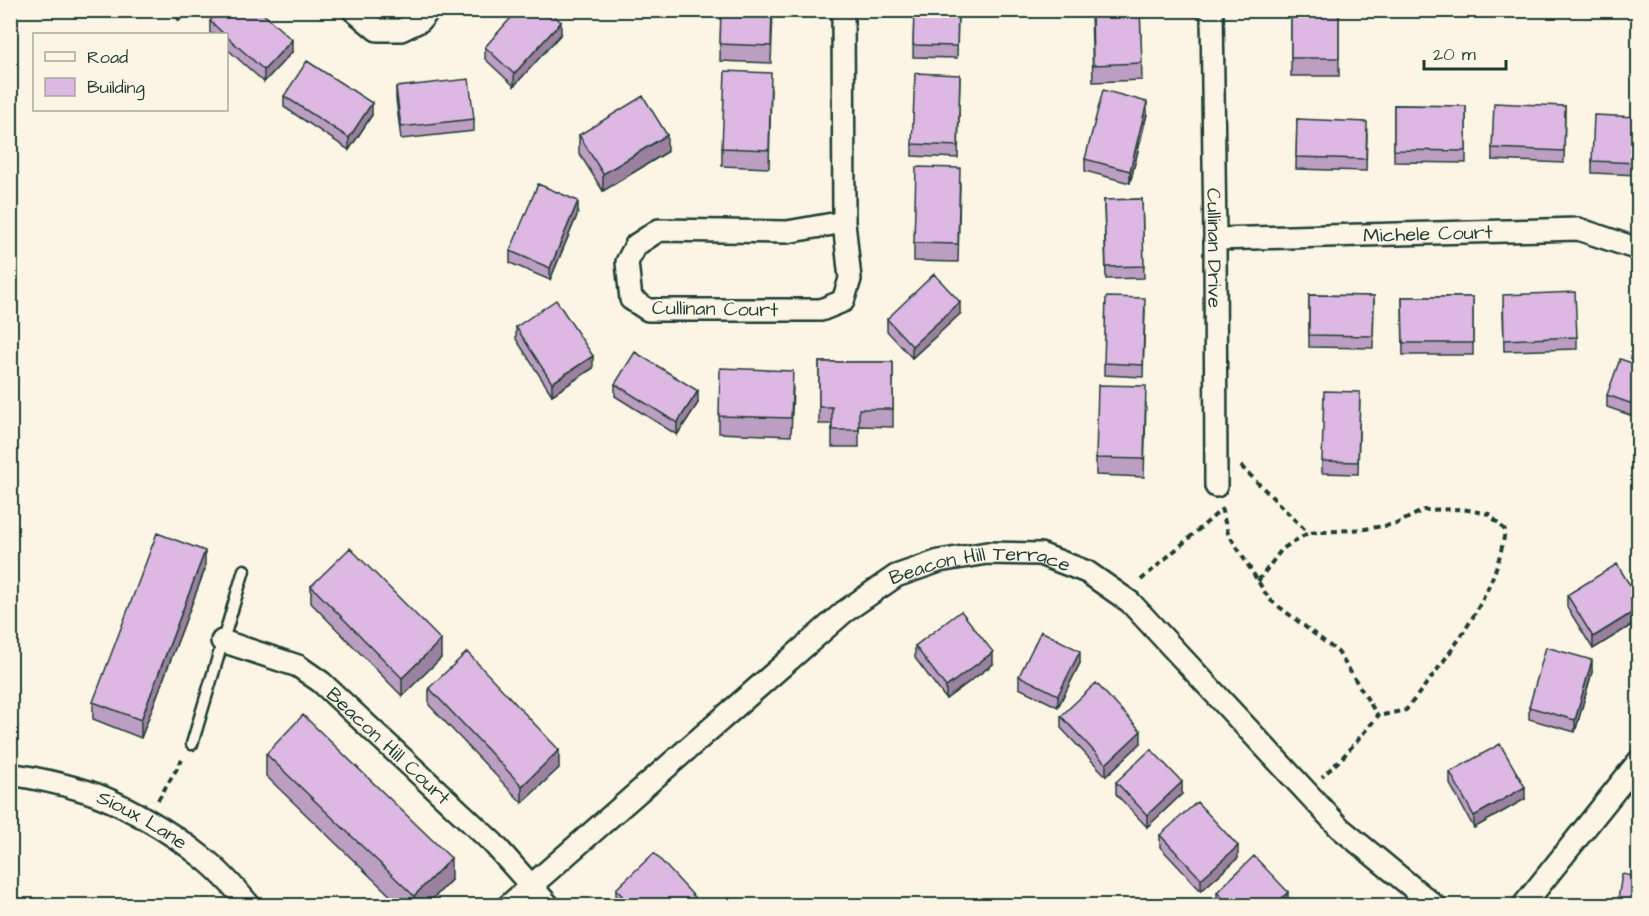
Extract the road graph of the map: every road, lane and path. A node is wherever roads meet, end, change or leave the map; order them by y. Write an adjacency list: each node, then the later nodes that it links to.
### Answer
1 (353, 10): 2 (street)
2 (429, 10)
3 (843, 10): 5 (street, Cullinan Court)
4 (1212, 10): 6 (street, Cullinan Drive)
5 (843, 222): 5 (street, Cullinan Court)
6 (1215, 239): 7 (street, Michele Court); 8 (street, Cullinan Drive)
7 (1638, 249)
8 (1216, 441): 9 (street, Cullinan Drive); 11 (path)
9 (1216, 486): 10 (path)
10 (1222, 509): 13 (path); 14 (path)
11 (1308, 533): 13 (path); 16 (path)
12 (244, 570): 15 (lane)
13 (1258, 581): 16 (path)
14 (1122, 596): 20 (street, Beacon Hill Terrace); 22 (street, Beacon Hill Terrace)
15 (222, 641): 17 (lane); 22 (street, Beacon Hill Court)
16 (1378, 716): 20 (path)
17 (192, 744): 21 (path)
18 (1638, 762): 27 (street)
19 (10, 774): 21 (street, Sioux Lane)
20 (1306, 792): 26 (street, Beacon Hill Terrace)
21 (145, 820): 23 (street, Sioux Lane)
22 (531, 886): 24 (street, Beacon Hill Terrace); 25 (street, Beacon Hill Court)
23 (250, 906)
24 (508, 906)
25 (549, 906)
26 (1435, 906)
27 (1523, 906)

